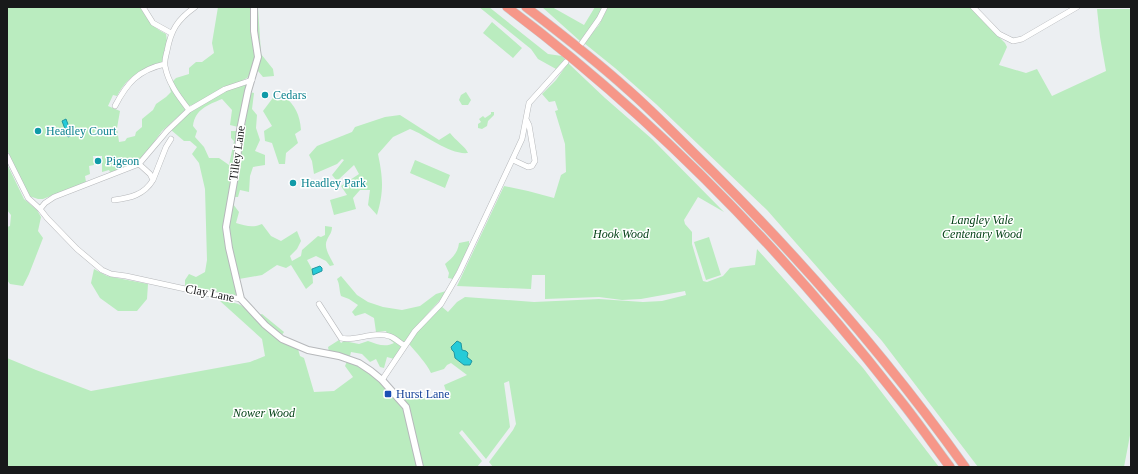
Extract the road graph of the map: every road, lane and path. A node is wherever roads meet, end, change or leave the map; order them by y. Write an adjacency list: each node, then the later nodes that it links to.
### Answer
1 (143, 7): 9 (street)
2 (195, 7): 9 (street)
3 (254, 7): 13 (street, Tilley Lane)
4 (507, 7): 29 (highway)
5 (526, 7): 30 (highway)
6 (605, 7): 10 (street)
7 (973, 7): 8 (street)
8 (1077, 7)
9 (171, 33): 12 (street)
10 (582, 43)
11 (566, 62): 16 (street)
12 (165, 64): 14 (street); 15 (street)
13 (252, 80): 15 (street); 24 (street, Tilley Lane)
14 (115, 106)
15 (188, 110): 20 (street)
16 (526, 119): 19 (street); 19 (street)
17 (171, 139): 21 (street)
18 (7, 156): 23 (street, Clay Lane)
19 (513, 160): 26 (street)
20 (139, 164): 21 (street); 23 (street)
21 (153, 180): 22 (street)
22 (114, 200)
23 (40, 209): 24 (street, Clay Lane)
24 (241, 299): 27 (street, Clay Lane)
25 (319, 304): 26 (street)
26 (405, 346): 27 (street)
27 (382, 380): 28 (street, Clay Lane)
28 (420, 467)
29 (950, 467)
30 (965, 467)

